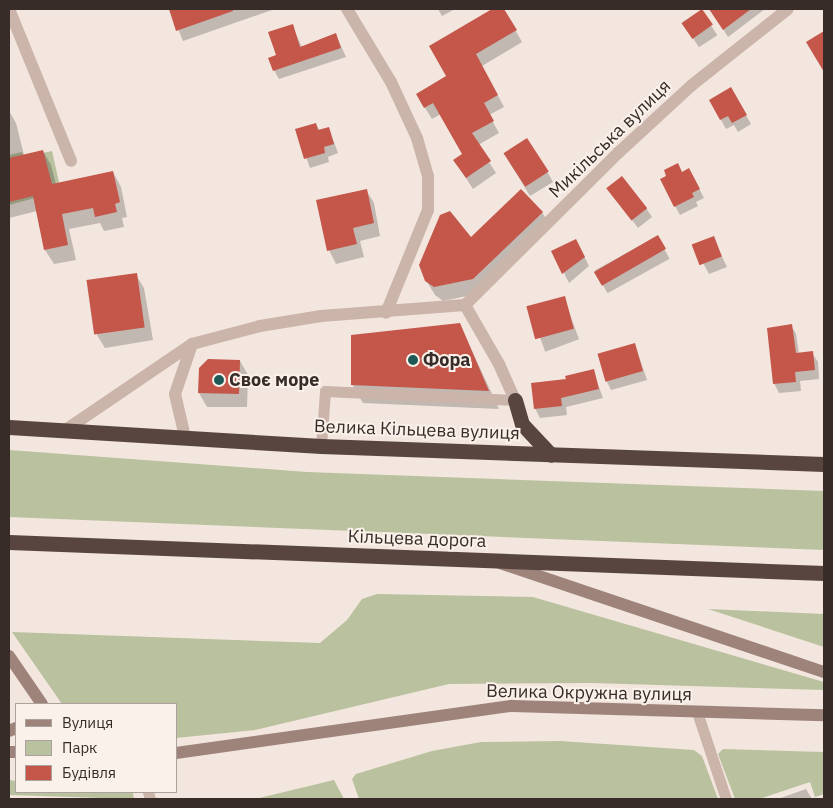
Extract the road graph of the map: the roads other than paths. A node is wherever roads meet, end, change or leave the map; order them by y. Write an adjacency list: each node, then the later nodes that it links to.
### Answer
1 (9, 9): 4 (street)
2 (347, 9): 6 (street)
3 (788, 9): 5 (street, Микільська вулиця)
4 (70, 161)
5 (465, 305): 6 (street); 8 (street)
6 (386, 312): 7 (street)
7 (192, 344): 10 (street); 11 (street)
8 (514, 400): 12 (lane); 13 (highway)
9 (9, 427): 10 (highway, Велика Кільцева вулиця)
10 (64, 431): 11 (highway, Велика Кільцева вулиця)
11 (185, 437): 12 (highway, Велика Кільцева вулиця)
12 (321, 446): 13 (highway, Велика Кільцева вулиця)
13 (551, 455): 14 (highway, Велика Кільцева вулиця)
14 (824, 464)
15 (9, 542): 16 (highway, Кільцева дорога)
16 (488, 559): 17 (highway, Кільцева дорога); 19 (main road)
17 (824, 573)
18 (9, 656): 20 (main road)
19 (824, 672)
20 (24, 679): 21 (main road); 22 (main road)
21 (32, 703)
22 (41, 703)
23 (697, 712): 24 (main road, Велика Окружна вулиця); 25 (main road, Велика Окружна вулиця); 26 (lane)
24 (824, 715)
25 (178, 754)
26 (726, 799)

